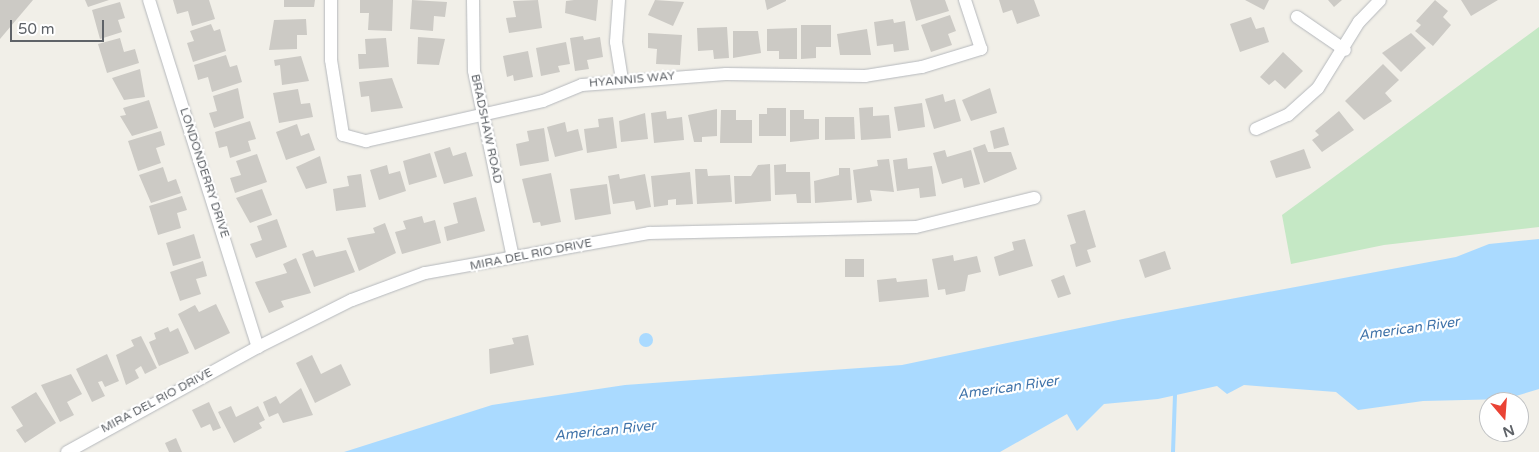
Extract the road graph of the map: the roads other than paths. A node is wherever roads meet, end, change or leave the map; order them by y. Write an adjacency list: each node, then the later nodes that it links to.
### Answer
1 (149, 0): 14 (street, LONDONDERRY DRIVE)
2 (331, 0): 10 (street, HYANNIS WAY)
3 (473, 0): 10 (street, BRADSHAW ROAD)
4 (618, 0): 9 (street)
5 (965, 0): 9 (street, HYANNIS WAY)
6 (1380, 0): 8 (street)
7 (1297, 17): 8 (street)
8 (1344, 50): 11 (street)
9 (622, 80): 10 (street, HYANNIS WAY)
10 (482, 113): 13 (street, BRADSHAW ROAD)
11 (1256, 129)
12 (1034, 198): 13 (street, MIRA DEL RIO DRIVE)
13 (513, 258): 14 (street, MIRA DEL RIO DRIVE)
14 (258, 347): 15 (street, MIRA DEL RIO DRIVE)
15 (66, 452)

